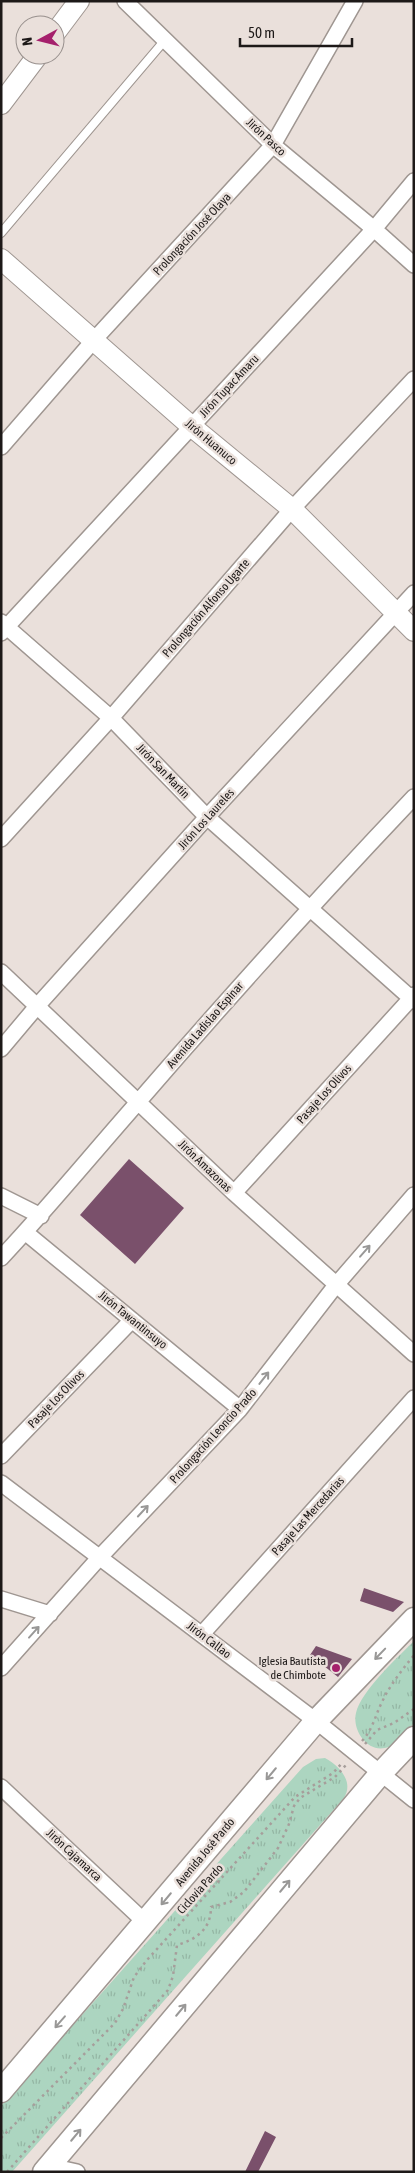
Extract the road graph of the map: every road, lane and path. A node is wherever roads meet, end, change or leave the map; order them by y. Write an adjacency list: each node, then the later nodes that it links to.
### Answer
1 (79, 1): 4 (main road)
2 (125, 1): 5 (street, Jirón Pasco)
3 (355, 1): 8 (street, Prolongación José Olaya)
4 (65, 20)
5 (165, 40): 8 (street, Jirón Pasco); 11 (lane)
6 (30, 65): 7 (main road)
7 (1, 104)
8 (273, 145): 10 (street, Jirón Pasco); 14 (street, Prolongación José Olaya)
9 (414, 181): 10 (street, Jirón Tupac Amaru)
10 (374, 229): 13 (street, Jirón Pasco); 16 (street, Jirón Tupac Amaru)
11 (1, 233)
12 (1, 259): 14 (main road, Jirón Huanuco)
13 (414, 266)
14 (94, 340): 16 (main road, Jirón Huanuco); 17 (street, Prolongación José Olaya)
15 (414, 379): 18 (street, Prolongación Alfonso Ugarte)
16 (192, 426): 18 (main road, Jirón Huanuco); 21 (street, Jirón Tupac Amaru)
17 (1, 447)
18 (292, 509): 20 (main road, Jirón Huanuco); 23 (street, Prolongación Alfonso Ugarte)
19 (414, 593): 20 (street, Jirón Los Laureles)
20 (396, 614): 22 (main road, Jirón Huanuco); 25 (street, Jirón Los Laureles)
21 (3, 628): 23 (street, Jirón San Martín)
22 (414, 631)
23 (111, 718): 25 (street, Jirón San Martín); 26 (street, Prolongación Alfonso Ugarte)
24 (414, 797): 27 (street, Avenida Ladislao Espinar)
25 (208, 817): 27 (street, Jirón San Martín); 30 (street, Jirón Los Laureles)
26 (1, 839)
27 (310, 906): 29 (street, Jirón San Martín); 32 (street, Avenida Ladislao Espinar)
28 (2, 974): 30 (street, Jirón Amazonas)
29 (413, 998): 33 (street, Pasaje Los Olivos)
30 (38, 1005): 31 (street, Jirón Los Laureles); 32 (street, Jirón Amazonas)
31 (1, 1049)
32 (138, 1102): 33 (street, Jirón Amazonas); 36 (street, Avenida Ladislao Espinar)
33 (234, 1193): 39 (street, Jirón Amazonas)
34 (414, 1195): 39 (street, Prolongación Leoncio Prado, one-way to 34)
35 (1, 1196): 36 (street)
36 (41, 1216): 37 (street, Avenida Ladislao Espinar)
37 (25, 1232): 38 (street, Avenida Ladislao Espinar); 40 (street, Jirón Tawantinsuyo)
38 (1, 1258)
39 (336, 1285): 41 (street, Jirón Amazonas); 43 (street, Prolongación Leoncio Prado, one-way to 39)
40 (132, 1320): 43 (street, Jirón Tawantinsuyo); 44 (street, Pasaje Los Olivos)
41 (414, 1354)
42 (414, 1398): 50 (street, Pasaje Las Mercedarias)
43 (240, 1409): 46 (street, Prolongación Leoncio Prado, one-way to 43)
44 (1, 1456)
45 (1, 1482): 46 (street, Jirón Callao)
46 (99, 1558): 48 (street, Prolongación Leoncio Prado); 50 (street, Jirón Callao)
47 (1, 1599): 48 (street)
48 (50, 1614): 52 (street, Prolongación Leoncio Prado, one-way to 48)
49 (414, 1619): 54 (main road, Avenida José Pardo, one-way to 54)
50 (202, 1634): 54 (street, Jirón Callao)
51 (414, 1655): 56 (path, Ciclovía Pardo)
52 (1, 1668)
53 (414, 1709): 56 (path)
54 (316, 1721): 56 (street, Jirón Callao); 60 (main road, Avenida José Pardo, one-way to 60)
55 (414, 1738): 57 (main road)
56 (355, 1752): 57 (street, Jirón Callao); 62 (path, Ciclovía Pardo); 64 (path)
57 (381, 1773): 59 (street, Jirón Callao); 63 (main road, one-way to 57)
58 (1, 1787): 60 (street, Jirón Cajamarca)
59 (414, 1800)
60 (146, 1923): 61 (main road, Avenida José Pardo, one-way to 61)
61 (1, 2091)
62 (1, 2138)
63 (47, 2169): 65 (street)
64 (6, 2172)
65 (77, 2172)

